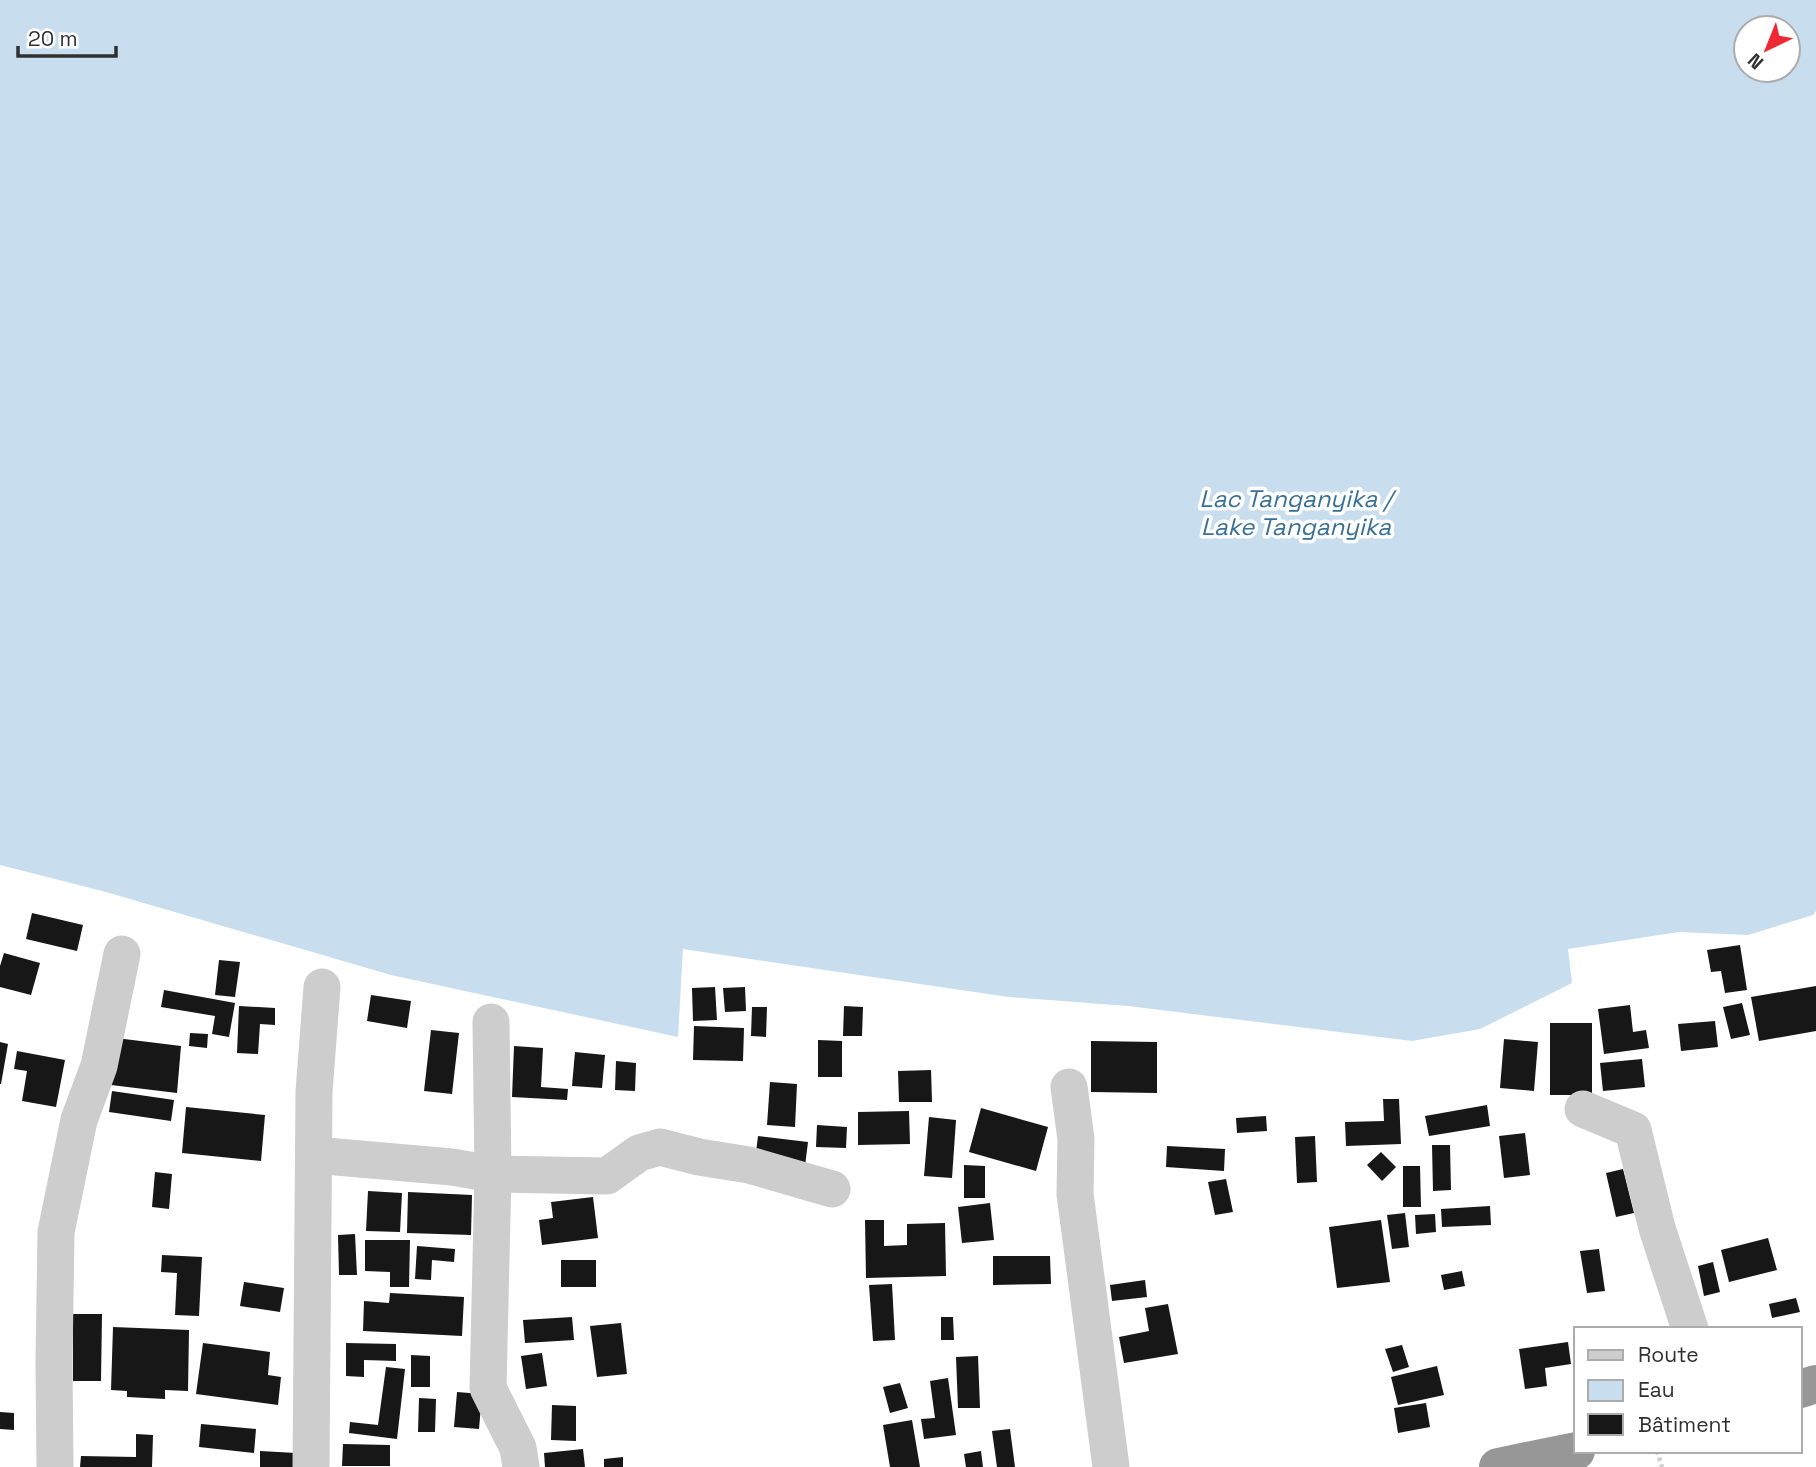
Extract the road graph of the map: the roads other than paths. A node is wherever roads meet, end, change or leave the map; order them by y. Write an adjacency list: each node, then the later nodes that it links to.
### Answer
1 (122, 954): 11 (street)
2 (322, 988): 6 (street)
3 (491, 1022): 7 (street)
4 (1069, 1087): 14 (street)
5 (1583, 1109): 9 (street)
6 (314, 1155): 7 (street); 12 (street)
7 (493, 1174): 8 (street); 13 (street)
8 (832, 1189)
9 (1689, 1327)
10 (1574, 1451): 15 (highway)
11 (55, 1467)
12 (311, 1467)
13 (522, 1467)
14 (1111, 1467)
15 (1498, 1467)

